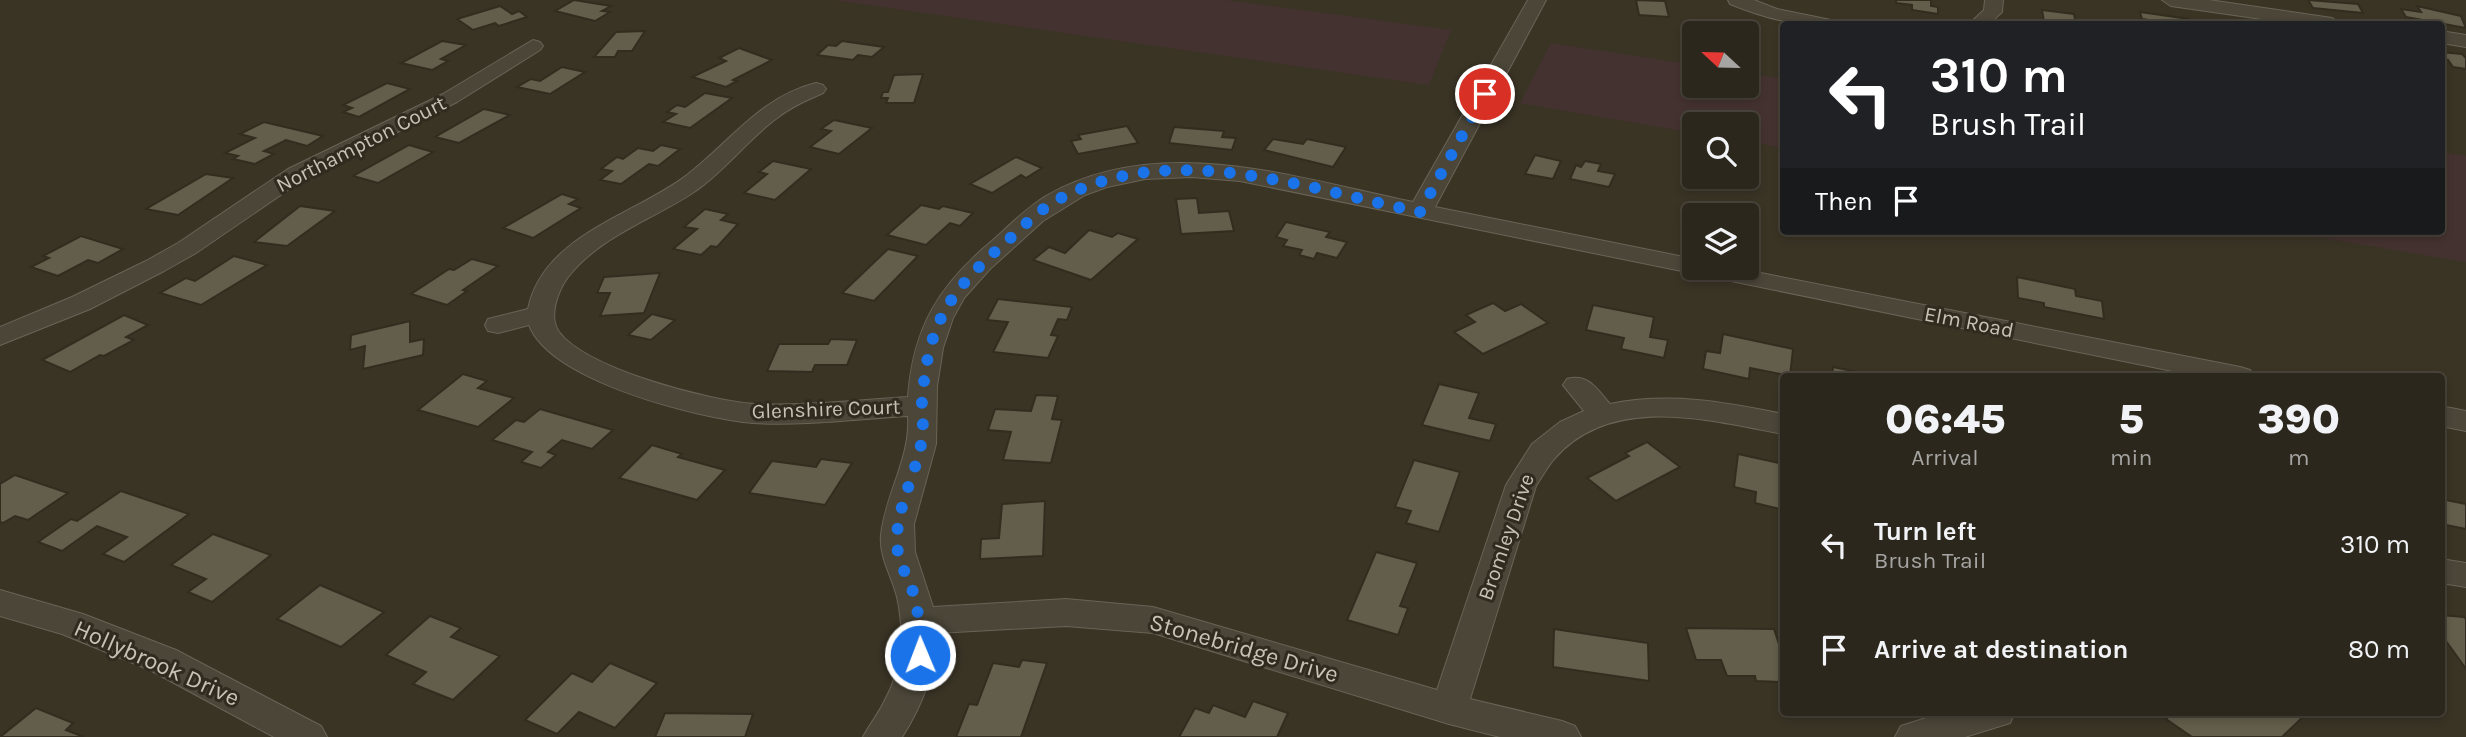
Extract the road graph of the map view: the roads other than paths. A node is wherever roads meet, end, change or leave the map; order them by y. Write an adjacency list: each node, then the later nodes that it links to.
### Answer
1 (1537, 0): 12 (street)
2 (1994, 0): 6 (street)
3 (2171, 0): 7 (street)
4 (1733, 4): 5 (street)
5 (1808, 21)
6 (1982, 21)
7 (2312, 21)
8 (2445, 38): 9 (street)
9 (2466, 41)
10 (533, 46): 17 (street, Northampton Court)
11 (816, 89): 15 (street)
12 (1420, 212): 13 (street, Elm Road); 20 (street, Elm Road)
13 (1682, 264)
14 (1759, 280): 18 (street, Elm Road)
15 (541, 314): 16 (street); 20 (street, Glenshire Court)
16 (498, 325)
17 (0, 337)
18 (2225, 373)
19 (1577, 386): 21 (street)
20 (922, 406): 28 (street, Elm Road)
21 (1604, 415): 24 (street, Bromley Drive); 29 (street, Bromley Drive)
22 (2445, 417): 23 (street)
23 (2466, 421)
24 (1780, 423)
25 (2445, 572): 26 (street)
26 (2466, 575)
27 (0, 603): 31 (street, Hollybrook Drive)
28 (919, 621): 29 (street, Stonebridge Drive); 32 (street, Elm Road)
29 (1449, 709): 33 (street, Stonebridge Drive)
30 (1984, 716): 34 (street)
31 (308, 737)
32 (882, 737)
33 (1562, 737)
34 (1914, 737)

